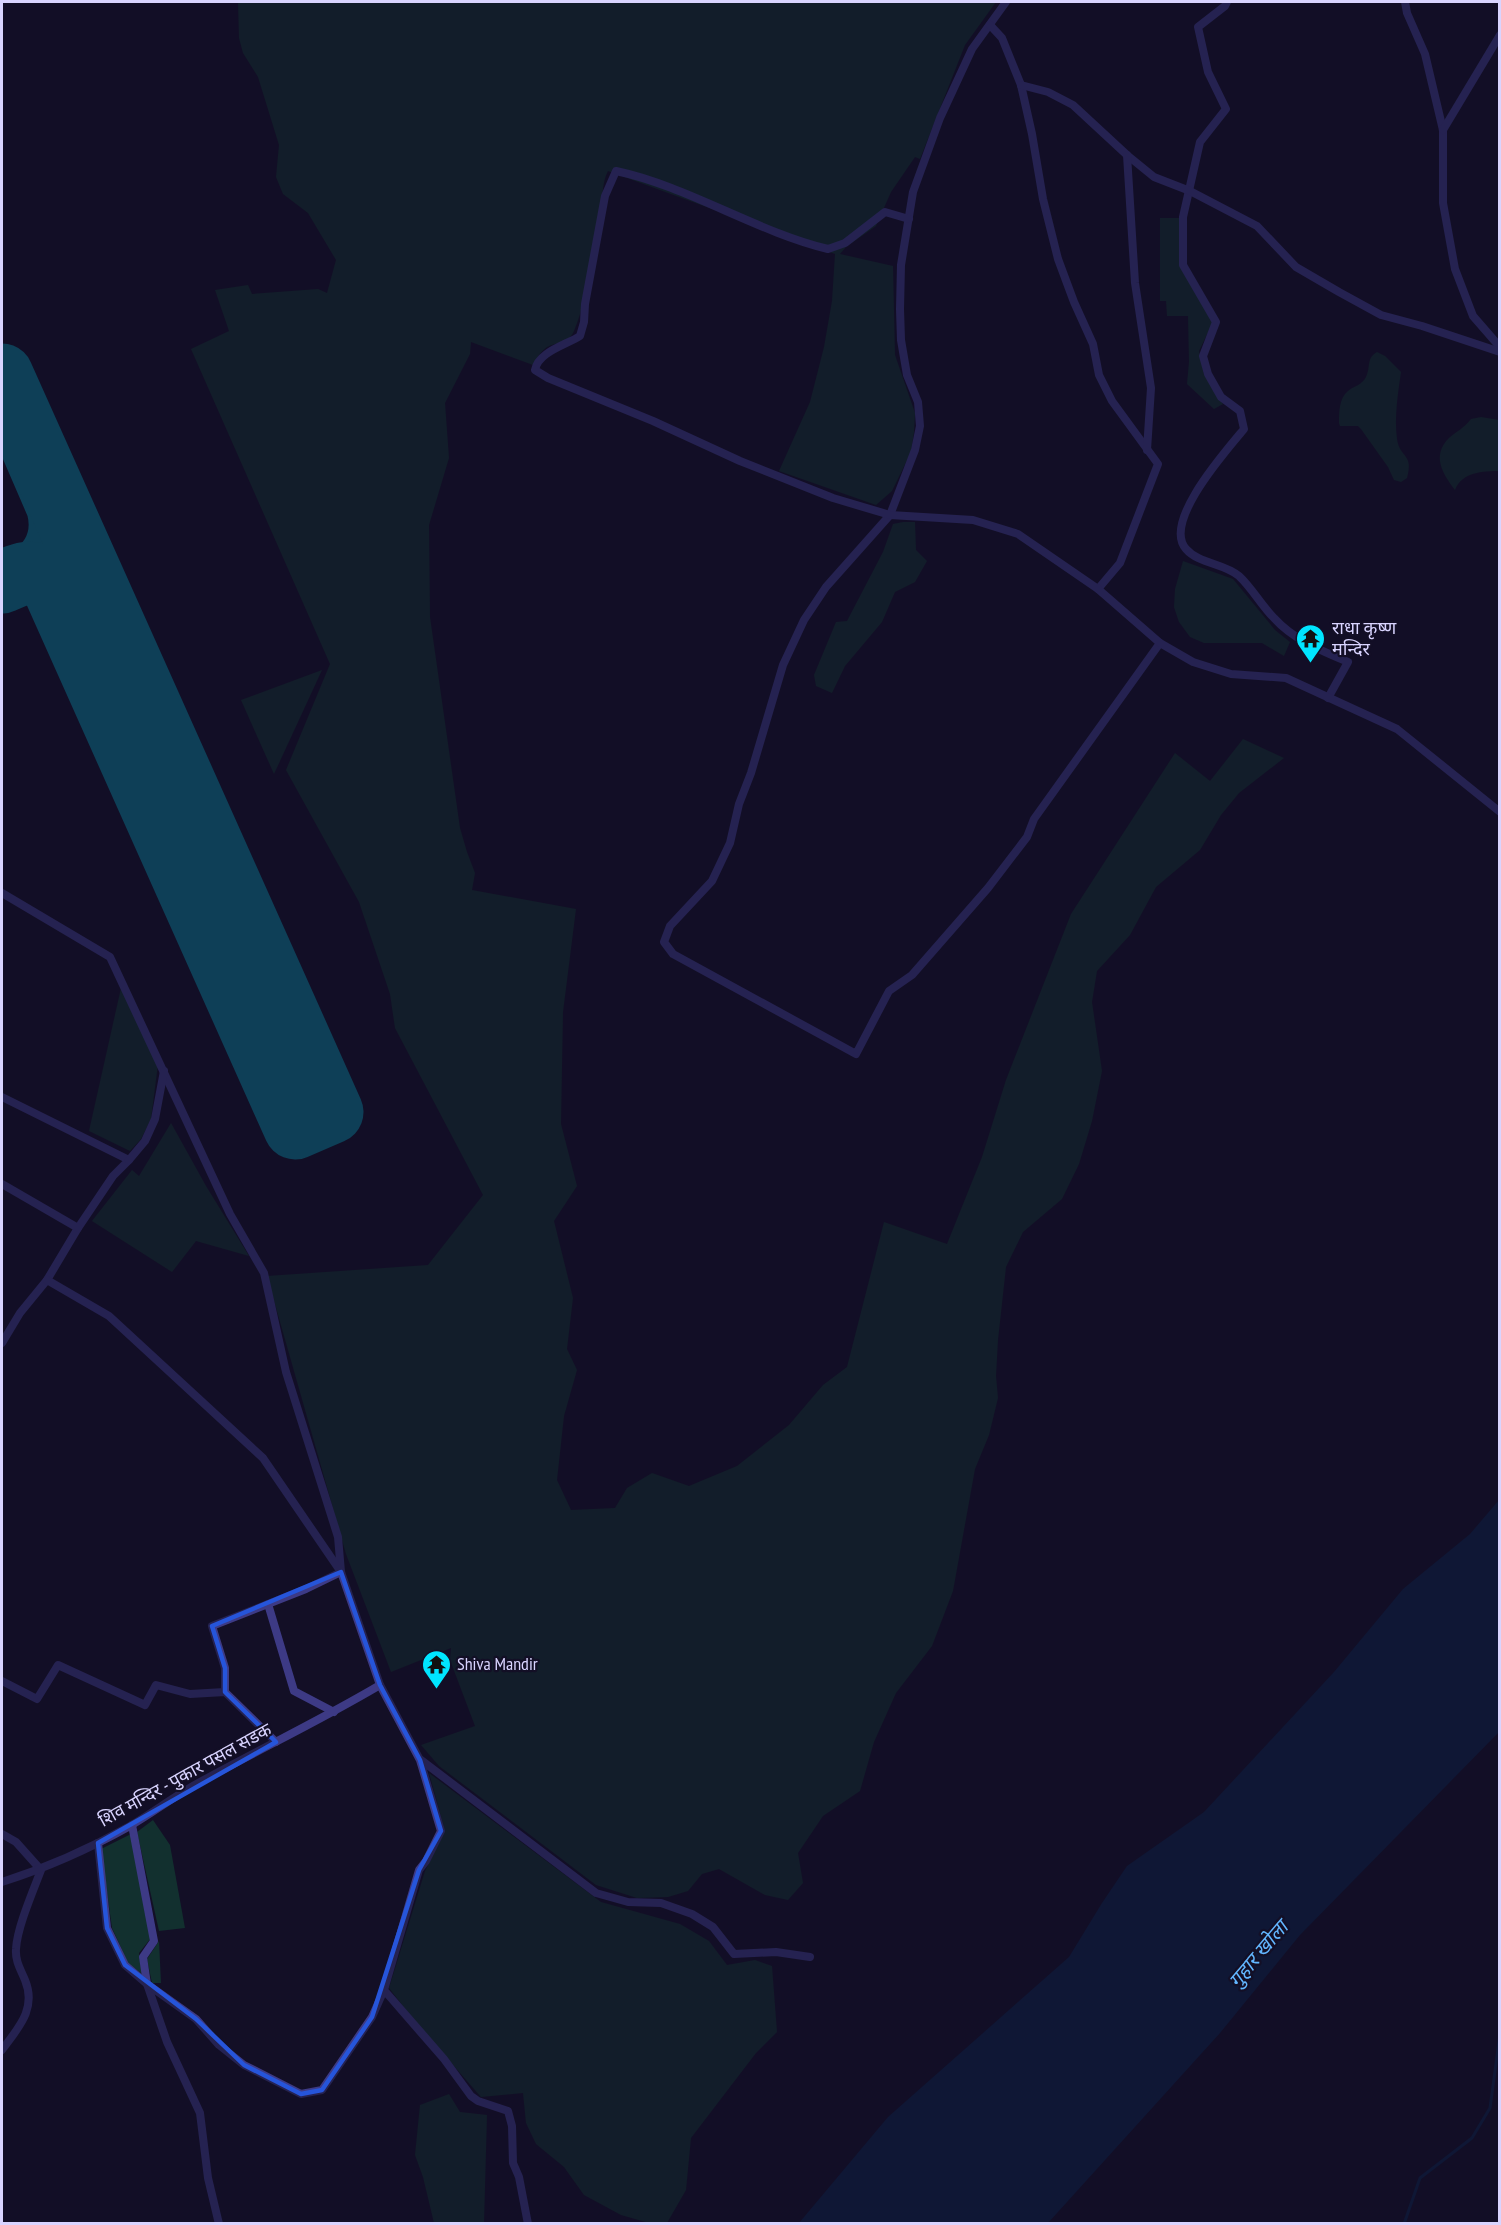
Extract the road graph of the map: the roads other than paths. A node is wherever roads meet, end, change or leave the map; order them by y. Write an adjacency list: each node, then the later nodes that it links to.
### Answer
1 (1006, 2): 4 (street)
2 (1227, 2): 9 (street)
3 (1405, 2): 7 (street)
4 (990, 25): 6 (street); 10 (street)
5 (1500, 35): 7 (street)
6 (1021, 85): 8 (street); 13 (street)
7 (1443, 130): 11 (street)
8 (1127, 155): 9 (street); 13 (street)
9 (1190, 191): 12 (street); 17 (street)
10 (909, 219): 14 (street); 14 (street)
11 (1500, 347)
12 (1500, 352)
13 (1147, 450): 15 (street)
14 (890, 515): 15 (street); 16 (street)
15 (1098, 589): 16 (street)
16 (1160, 643): 17 (street)
17 (1328, 698): 18 (street)
18 (1500, 812)
19 (2, 893): 20 (street)
20 (164, 1070): 22 (street); 27 (street)
21 (2, 1097): 22 (street)
22 (129, 1160): 24 (street)
23 (2, 1184): 24 (street)
24 (78, 1228): 25 (street)
25 (47, 1280): 26 (street); 27 (street)
26 (2, 1343)
27 (340, 1572): 28 (street); 30 (street)
28 (268, 1604): 31 (street); 32 (street)
29 (2, 1681): 31 (street)
30 (380, 1685): 32 (street, शिव मन्दिर - पुकार पसल सडक); 34 (street)
31 (225, 1692): 33 (street)
32 (334, 1712): 33 (street, शिव मन्दिर - पुकार पसल सडक)
33 (276, 1742): 35 (street, शिव मन्दिर - पुकार पसल सडक)
34 (420, 1760): 40 (street); 42 (street)
35 (132, 1825): 37 (street, शिव मन्दिर - पुकार पसल सडक); 41 (street)
36 (2, 1834): 38 (street)
37 (98, 1843): 38 (street, शिव मन्दिर - पुकार पसल सडक); 41 (street)
38 (40, 1870): 39 (street, शिव मन्दिर - पुकार पसल सडक); 43 (street)
39 (2, 1882)
40 (810, 1957)
41 (147, 1984): 42 (street); 44 (street)
42 (384, 1990): 45 (street)
43 (2, 2050)
44 (219, 2223)
45 (528, 2223)

